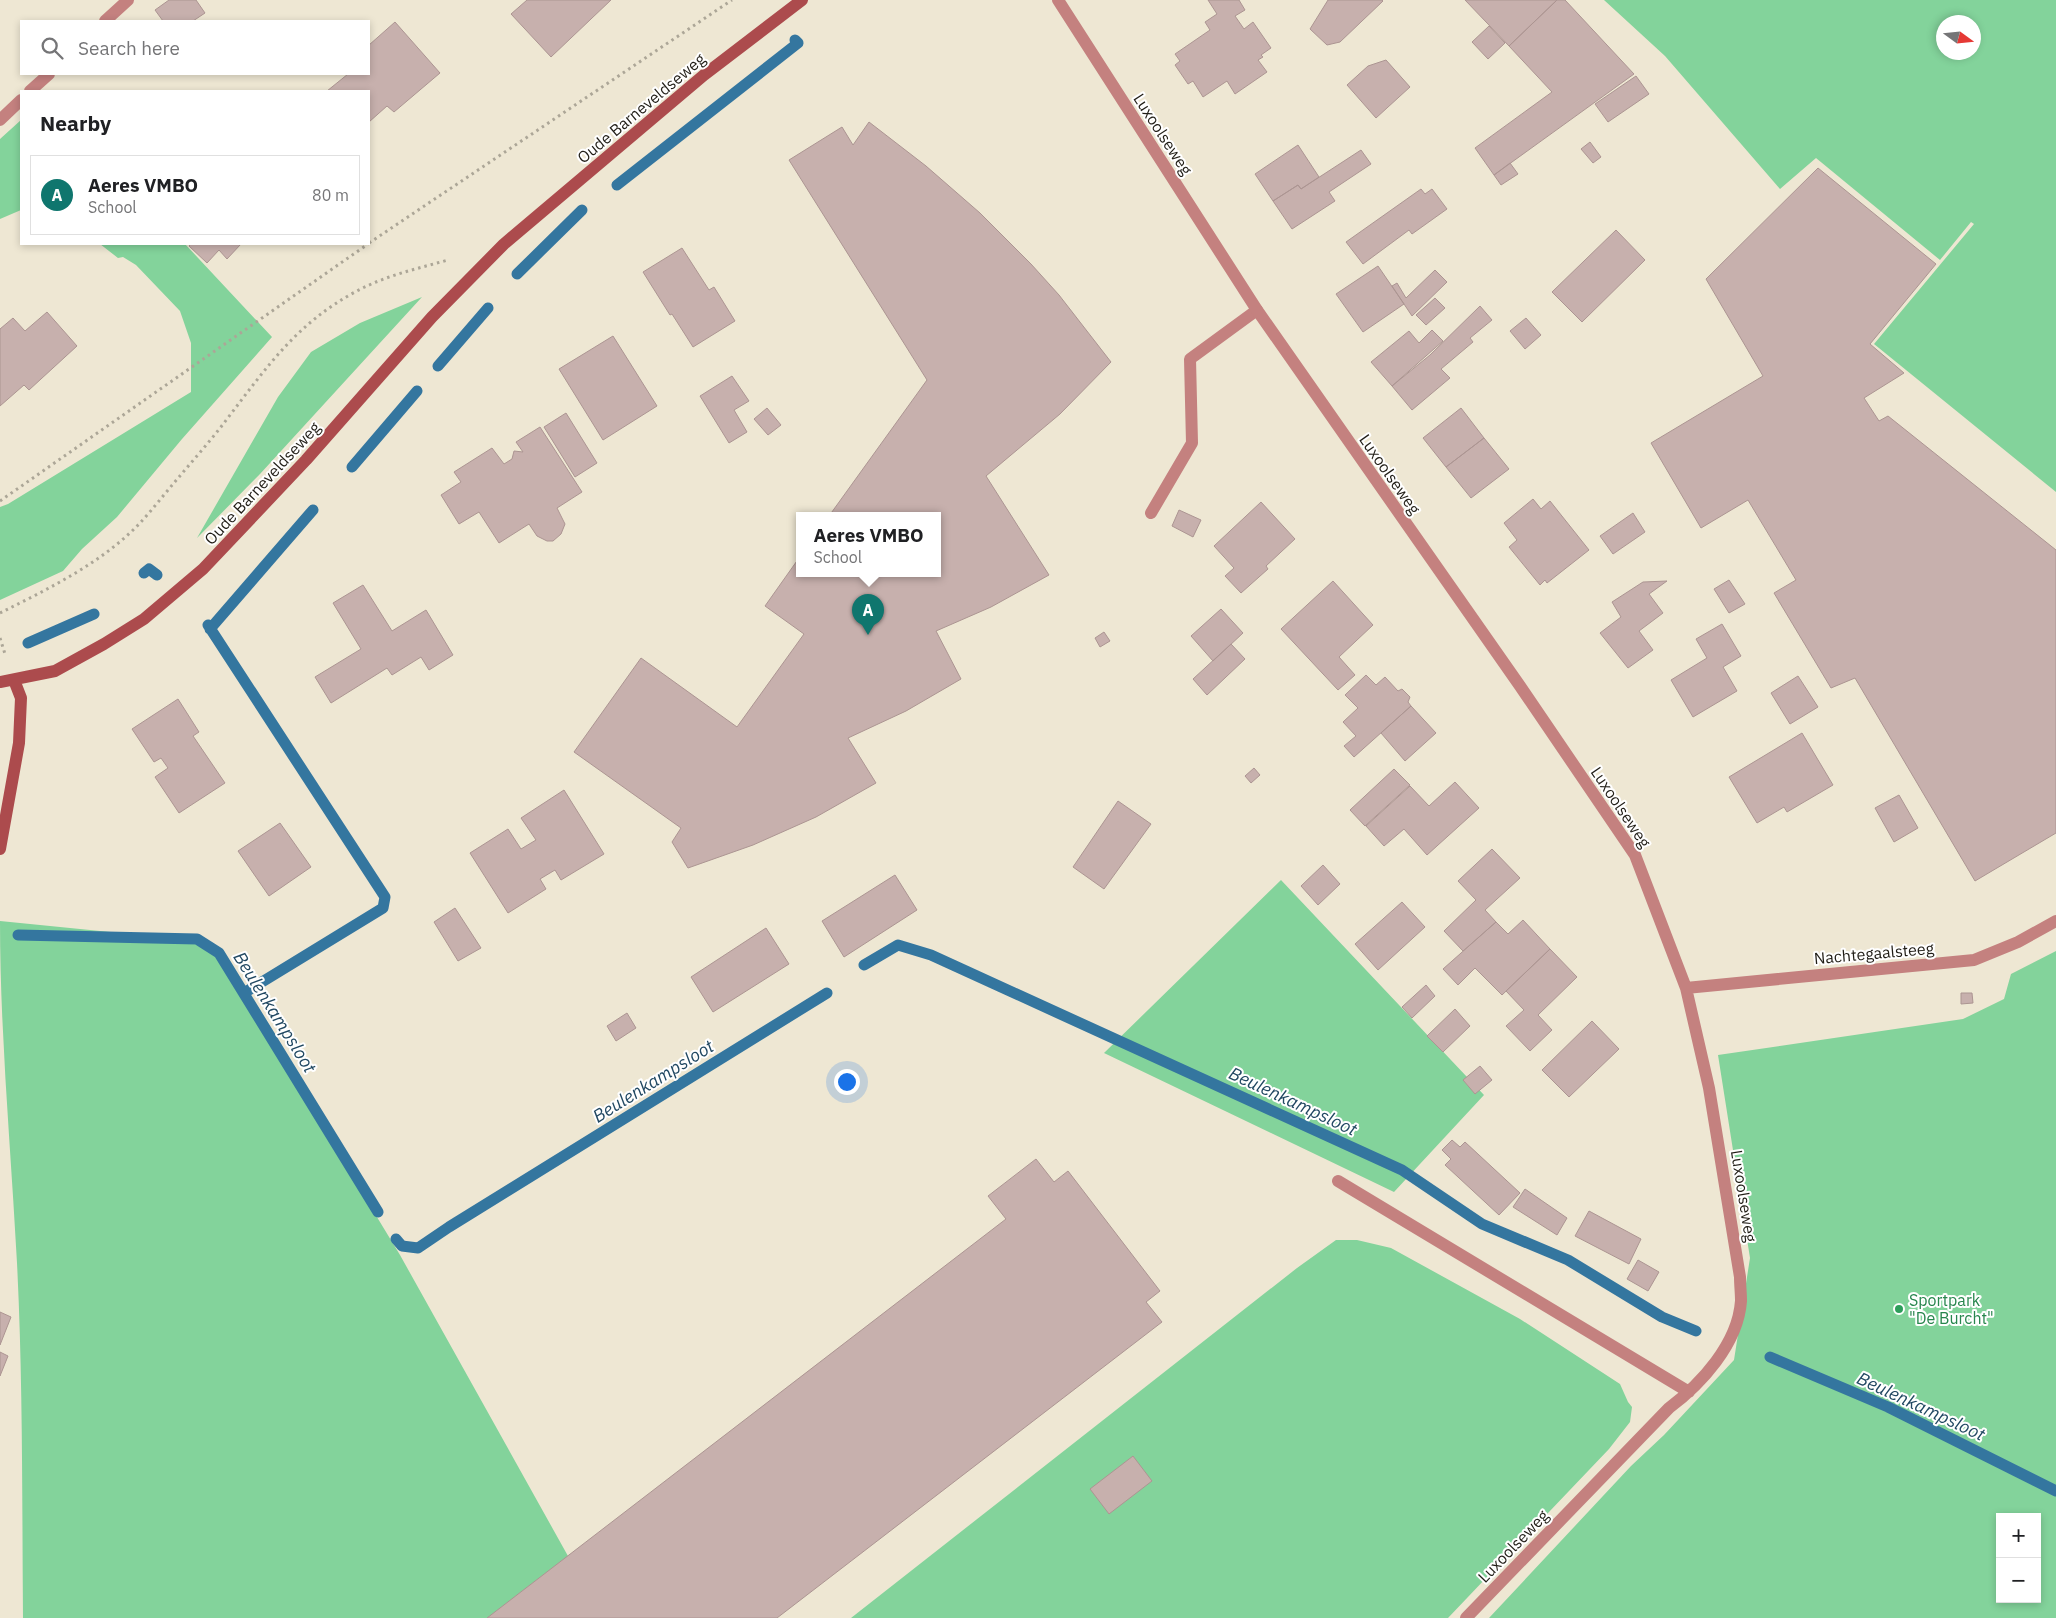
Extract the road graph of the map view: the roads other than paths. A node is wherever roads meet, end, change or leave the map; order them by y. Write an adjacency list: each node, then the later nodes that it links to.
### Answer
1 (128, 0): 4 (street)
2 (802, 0): 11 (street, Oude Barneveldseweg)
3 (1058, 0): 9 (street, Luxoolseweg)
4 (106, 20)
5 (48, 75): 6 (street)
6 (31, 90)
7 (20, 101): 8 (street)
8 (0, 120)
9 (1257, 310): 10 (street); 15 (street, Luxoolseweg)
10 (1150, 513)
11 (14, 680): 12 (street, Oude Barneveldseweg); 13 (street)
12 (0, 682)
13 (0, 849)
14 (2056, 921): 15 (street, Nachtegaalsteeg)
15 (1686, 988): 17 (street, Luxoolseweg)
16 (1338, 1181): 17 (street)
17 (1689, 1392): 18 (street, Luxoolseweg)
18 (1466, 1618)

